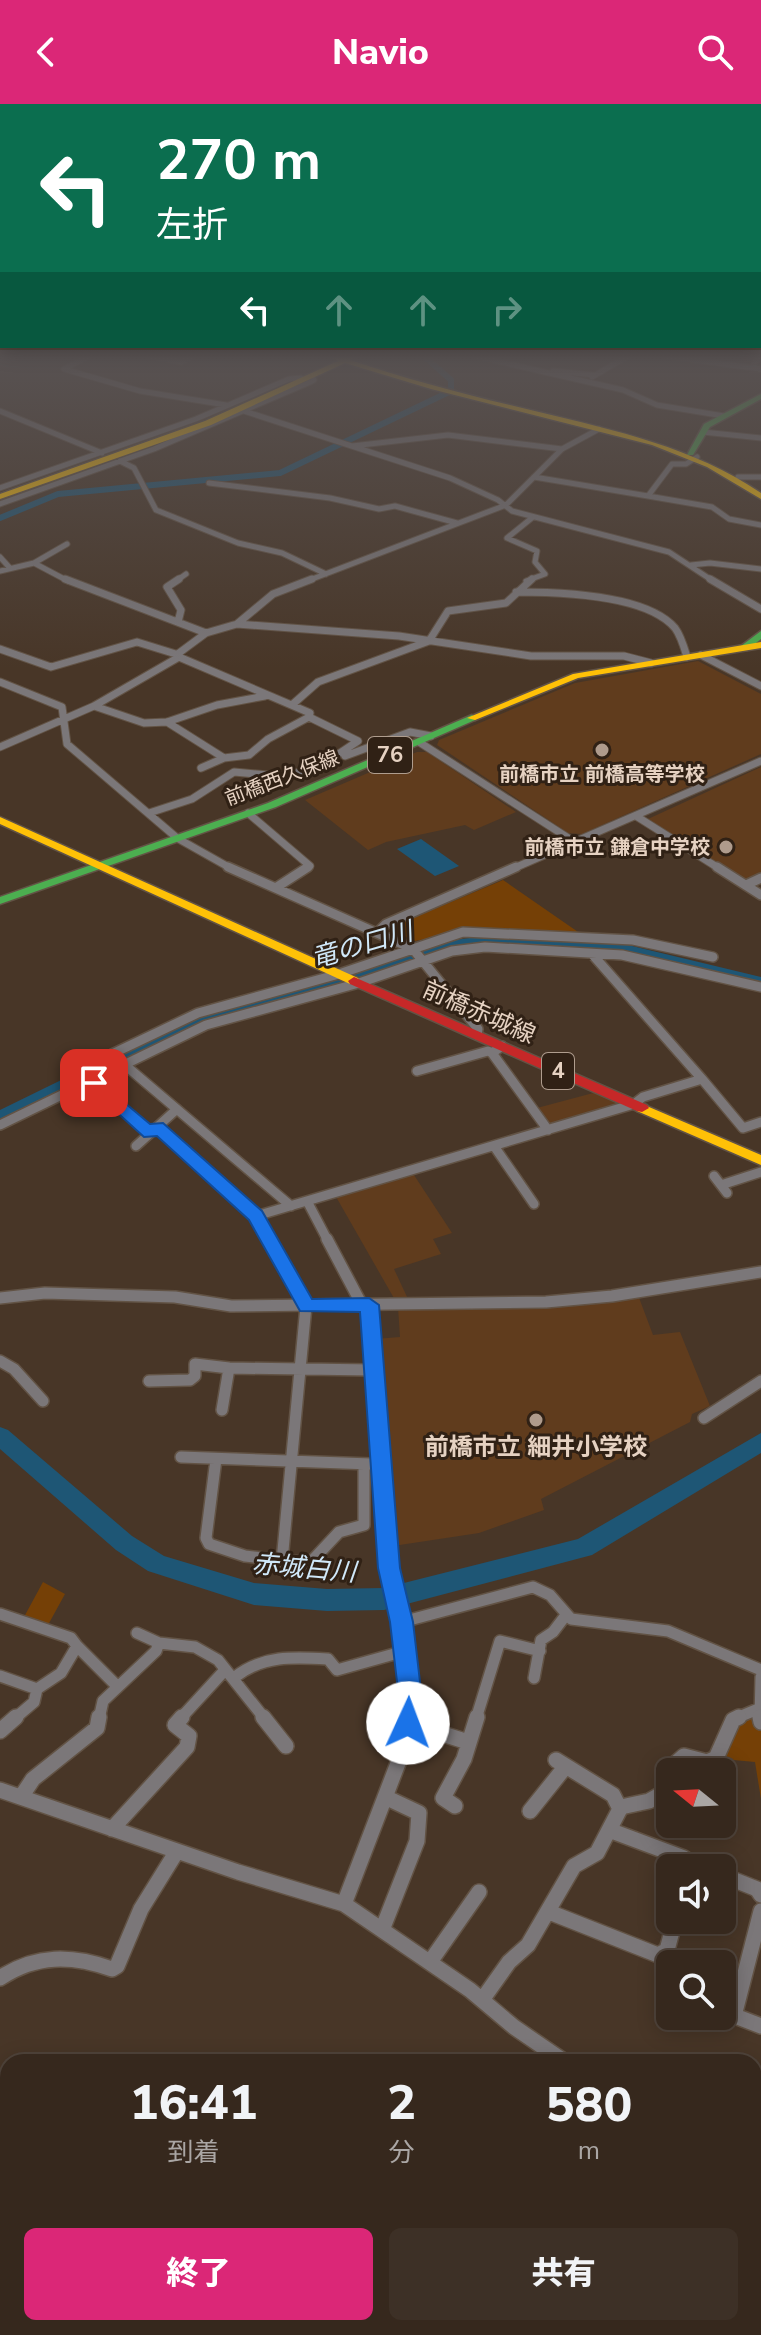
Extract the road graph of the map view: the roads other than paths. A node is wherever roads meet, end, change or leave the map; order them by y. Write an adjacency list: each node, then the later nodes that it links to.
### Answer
1 (87, 460): 12 (street)
2 (92, 460): 12 (main road)
3 (118, 460): 15 (street); 28 (street)
4 (390, 460): 16 (street)
5 (551, 460): 8 (street)
6 (689, 460): 13 (street)
7 (703, 460): 9 (main road)
8 (534, 477): 13 (street); 16 (street)
9 (738, 477): 10 (street); 14 (main road)
10 (761, 477)
11 (209, 483): 18 (street)
12 (0, 493)
13 (648, 496): 19 (street)
14 (761, 497)
15 (0, 504)
16 (506, 505): 17 (street); 18 (street)
17 (533, 517): 23 (street); 31 (street)
18 (457, 523): 28 (street)
19 (761, 525)
20 (67, 544): 22 (street)
21 (0, 557): 24 (street)
22 (34, 563): 24 (street); 33 (street)
23 (691, 565): 25 (street); 32 (street)
24 (9, 567): 26 (street)
25 (761, 569)
26 (0, 571)
27 (186, 574): 33 (street)
28 (326, 574): 30 (street)
29 (302, 577): 30 (street)
30 (289, 588): 34 (street)
31 (516, 592): 37 (street); 42 (street)
32 (761, 609)
33 (178, 622): 35 (street)
34 (237, 624): 35 (street); 37 (street)
35 (206, 633): 41 (street)
36 (761, 634): 39 (main road)
37 (429, 641): 43 (street); 47 (street)
38 (761, 645): 39 (main road, 前橋西久保線 / 76)
39 (744, 648): 42 (main road, 前橋西久保線 / 76)
40 (0, 649): 41 (street)
41 (179, 656): 46 (street); 48 (street)
42 (694, 656): 43 (main road, 前橋西久保線 / 76); 45 (street)
43 (651, 663): 52 (main road, 前橋西久保線 / 76)
44 (0, 682): 50 (street)
45 (761, 686)
46 (265, 696): 47 (street); 51 (street)
47 (293, 704): 49 (street)
48 (94, 706): 50 (street); 51 (street)
49 (309, 717): 54 (street); 55 (street)
50 (62, 720): 53 (street); 58 (street)
51 (167, 722): 55 (street)
52 (425, 739): 54 (street); 59 (main road, 前橋西久保線 / 76); 63 (street)
53 (0, 747)
54 (343, 756): 57 (street)
55 (224, 758): 57 (street)
56 (761, 761): 60 (street)
57 (221, 778): 58 (street)
58 (149, 813): 62 (street)
59 (248, 813): 62 (main road, 前橋西久保線 / 76); 67 (street)
60 (636, 816): 63 (street); 66 (street)
61 (0, 820): 64 (main road, 前橋赤城線 / 4)
62 (177, 838): 64 (main road, 前橋西久保線 / 76); 67 (street)
63 (576, 843): 70 (street)
64 (96, 865): 69 (main road, 前橋西久保線 / 76); 75 (main road, 前橋赤城線 / 4)
65 (761, 878): 66 (street)
66 (746, 885): 68 (street)
67 (277, 887): 70 (street)
68 (761, 895)
69 (0, 901)
70 (379, 931): 71 (street)
71 (413, 949): 73 (street); 74 (street); 75 (street)
72 (590, 951): 74 (street); 76 (street); 81 (street)
73 (713, 957)
74 (423, 960): 75 (street); 77 (street)
75 (349, 978): 77 (main road, 前橋赤城線 / 4); 79 (street); 79 (street)
76 (761, 987)
77 (477, 1035): 78 (main road, 前橋赤城線 / 4)
78 (497, 1050): 80 (street); 83 (main road, 前橋赤城線 / 4); 88 (street)
79 (125, 1065): 82 (street); 84 (street)
80 (417, 1071)
81 (702, 1079): 83 (street); 85 (street)
82 (94, 1083): 86 (street); 87 (street)
83 (634, 1104): 88 (street); 91 (main road, 前橋赤城線 / 4)
84 (177, 1109): 87 (street); 97 (street)
85 (761, 1122)
86 (0, 1125)
87 (153, 1130): 89 (street); 98 (street)
88 (548, 1130): 90 (street)
89 (136, 1146)
90 (494, 1146): 95 (street); 96 (street)
91 (761, 1160)
92 (757, 1174): 93 (street); 94 (street)
93 (714, 1176)
94 (761, 1185)
95 (307, 1201): 97 (street); 101 (street)
96 (534, 1204)
97 (291, 1206): 98 (street)
98 (256, 1216): 102 (street)
99 (761, 1272): 101 (street)
100 (0, 1298): 102 (street)
101 (366, 1305): 102 (street); 106 (street)
102 (306, 1306): 105 (street)
103 (0, 1361): 109 (street)
104 (229, 1368): 105 (street); 107 (street); 110 (street)
105 (300, 1369): 106 (street); 114 (street)
106 (372, 1370): 116 (street)
107 (149, 1381)
108 (761, 1381): 111 (street)
109 (43, 1401)
110 (222, 1410)
111 (704, 1418)
112 (181, 1457): 113 (street)
113 (216, 1459): 114 (street); 117 (street)
114 (291, 1461): 115 (street); 117 (street)
115 (364, 1464): 116 (street); 117 (street)
116 (379, 1464): 120 (street)
117 (282, 1561)
118 (0, 1614): 123 (street)
119 (566, 1615): 120 (street); 125 (street); 126 (street)
120 (401, 1620): 124 (street)
121 (137, 1633): 122 (street)
122 (159, 1643): 127 (street); 131 (street)
123 (77, 1646): 131 (street); 132 (street)
124 (405, 1651): 127 (street); 134 (street)
125 (540, 1651): 130 (street); 136 (street)
126 (761, 1670)
127 (230, 1674): 137 (street); 146 (street)
128 (0, 1676): 132 (street)
129 (761, 1677): 133 (street)
130 (534, 1678)
131 (117, 1686): 140 (street)
132 (37, 1689): 135 (street)
133 (759, 1715): 138 (street)
134 (408, 1723): 136 (street); 141 (street)
135 (0, 1731)
136 (468, 1742): 143 (street)
137 (286, 1746)
138 (716, 1758)
139 (0, 1790): 140 (street)
140 (21, 1797): 146 (street)
141 (385, 1797): 153 (street); 156 (street)
142 (656, 1797): 144 (street)
143 (455, 1806)
144 (620, 1809): 145 (street); 147 (street)
145 (530, 1811)
146 (112, 1829): 148 (street)
147 (609, 1830): 149 (street); 155 (street)
148 (177, 1851): 153 (street); 161 (street)
149 (673, 1854)
150 (736, 1881): 152 (street)
151 (479, 1892): 160 (street)
152 (761, 1895)
153 (344, 1904): 156 (street)
154 (761, 1911): 162 (street)
155 (549, 1912): 159 (street); 163 (street)
156 (382, 1930): 160 (street)
157 (671, 1934): 158 (street)
158 (667, 1950)
159 (656, 1954)
160 (430, 1962): 163 (street)
161 (0, 1978)
162 (736, 1989)
163 (482, 2000): 166 (street)
164 (736, 2017): 165 (street)
165 (761, 2026)
166 (554, 2054)

